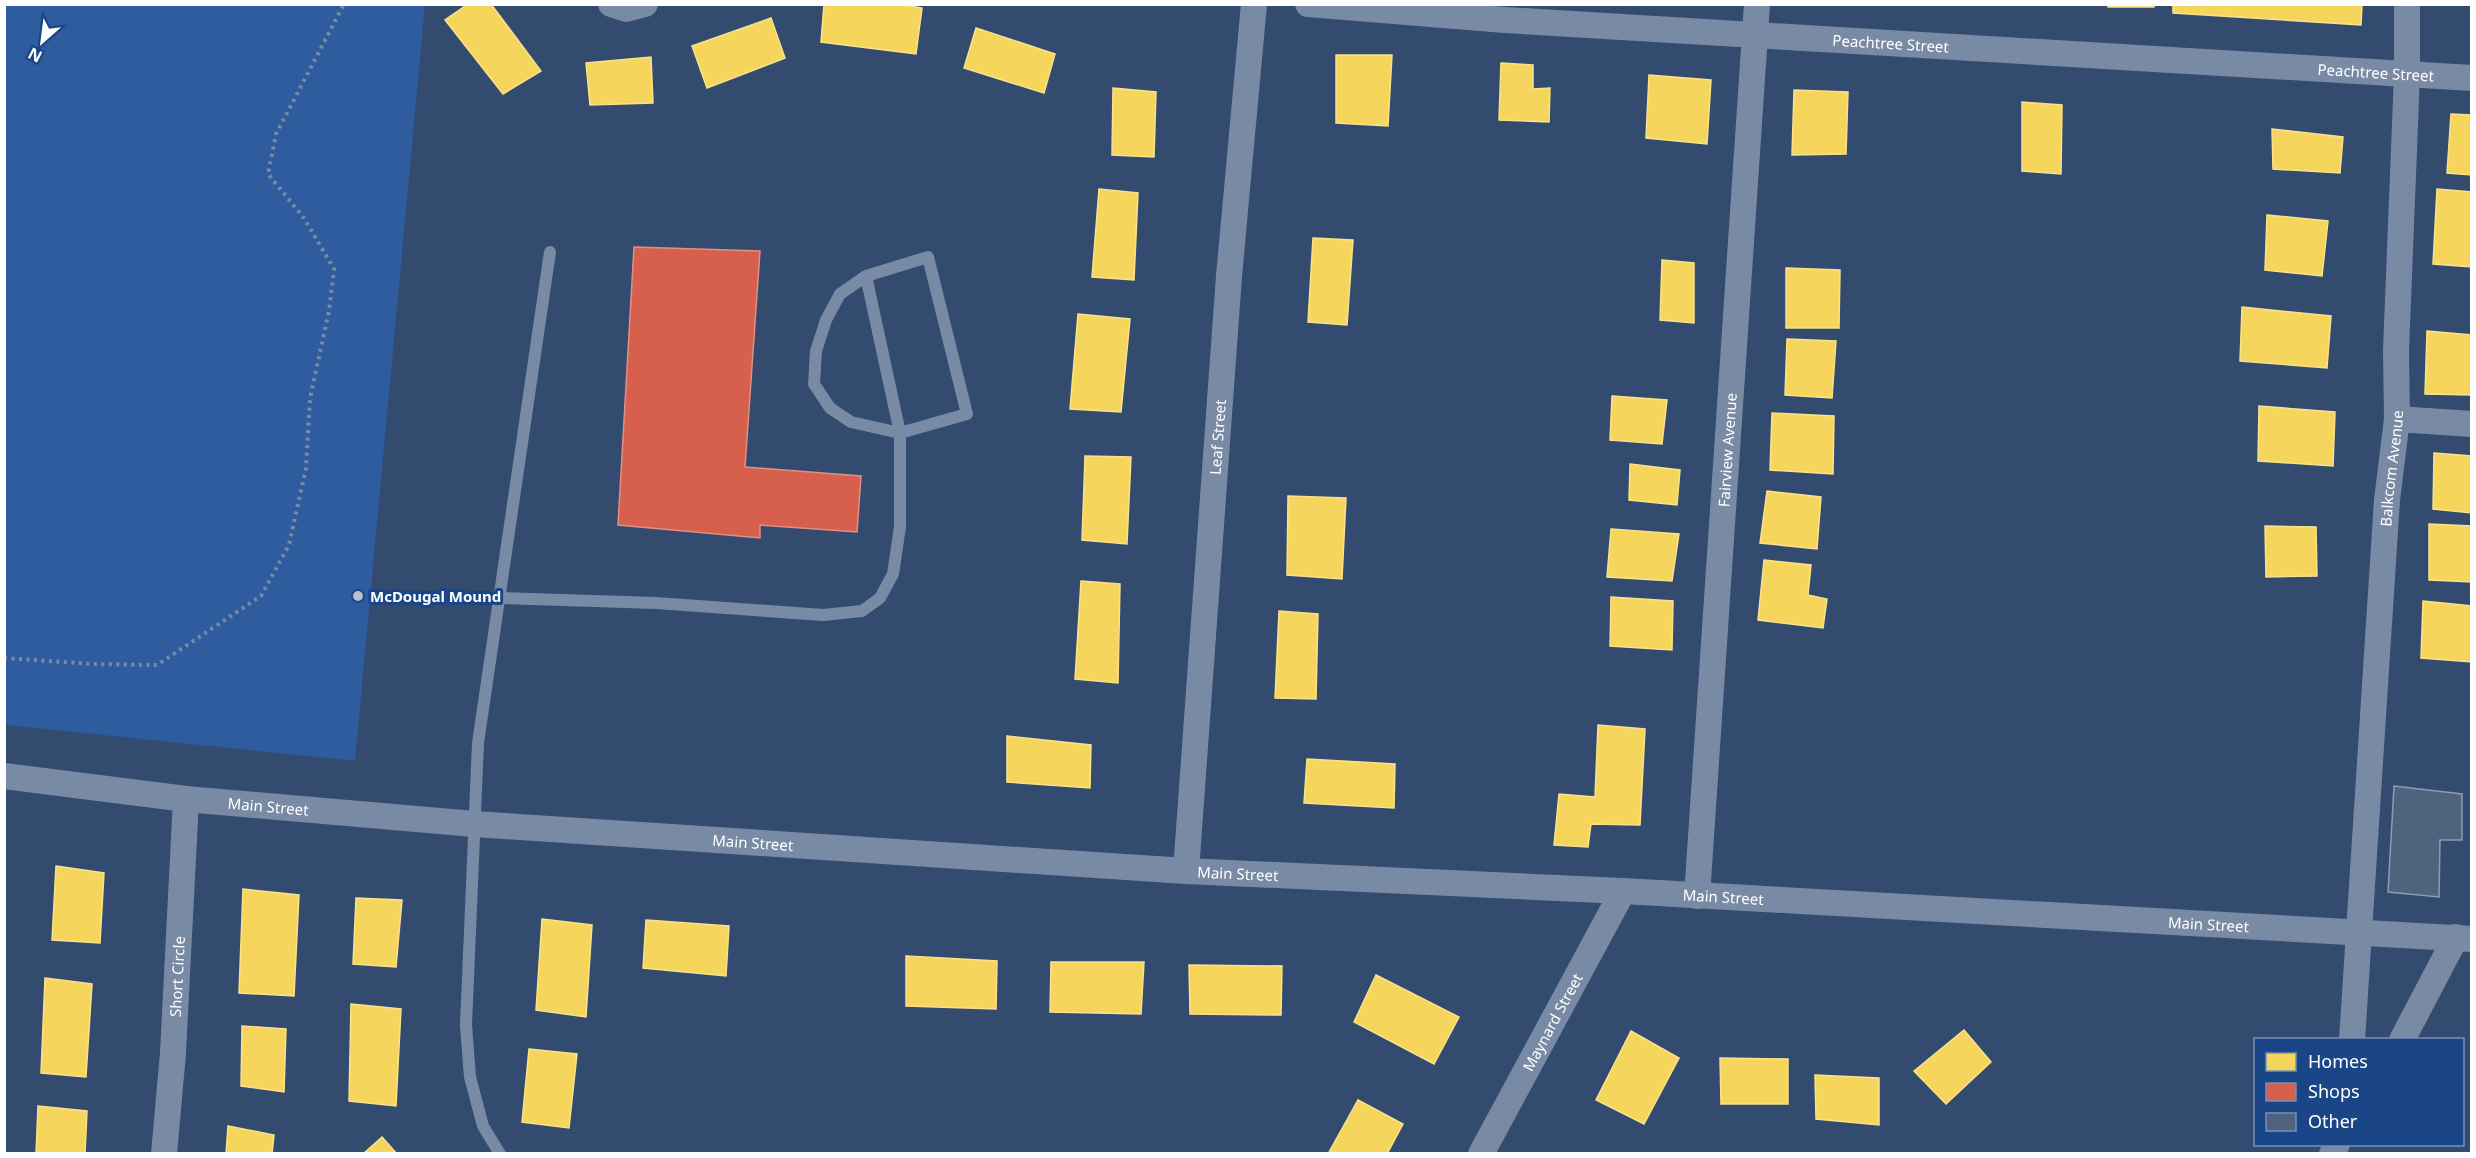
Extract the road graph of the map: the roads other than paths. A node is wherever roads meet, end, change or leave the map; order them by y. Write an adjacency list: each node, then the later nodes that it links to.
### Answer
1 (611, 4): 2 (street)
2 (645, 4)
3 (1254, 4): 19 (street, Leaf Street)
4 (1308, 4): 7 (street, Peachtree Street)
5 (1757, 4): 7 (street, Fairview Avenue)
6 (2407, 4): 8 (street, Balkcom Avenue)
7 (1754, 34): 8 (street, Peachtree Street); 21 (street, Fairview Avenue)
8 (2407, 74): 9 (street, Peachtree Street); 12 (street, Balkcom Avenue)
9 (2472, 78)
10 (550, 252): 15 (lane)
11 (866, 276): 14 (lane); 14 (lane); 14 (lane)
12 (2397, 419): 13 (street); 22 (street, Balkcom Avenue)
13 (2472, 424)
14 (900, 433): 15 (lane)
15 (499, 598): 18 (lane)
16 (4, 776): 17 (street, Main Street)
17 (186, 799): 18 (street, Main Street); 26 (street, Short Circle)
18 (474, 824): 19 (street, Main Street); 27 (lane)
19 (1186, 871): 20 (street, Main Street)
20 (1623, 891): 21 (street, Main Street); 28 (street, Maynard Street)
21 (1697, 896): 22 (street, Main Street)
22 (2359, 932): 23 (street, Main Street); 24 (street, Balkcom Avenue)
23 (2464, 938): 25 (street)
24 (2352, 1038)
25 (2403, 1038)
26 (164, 1154)
27 (500, 1154)
28 (1481, 1154)

